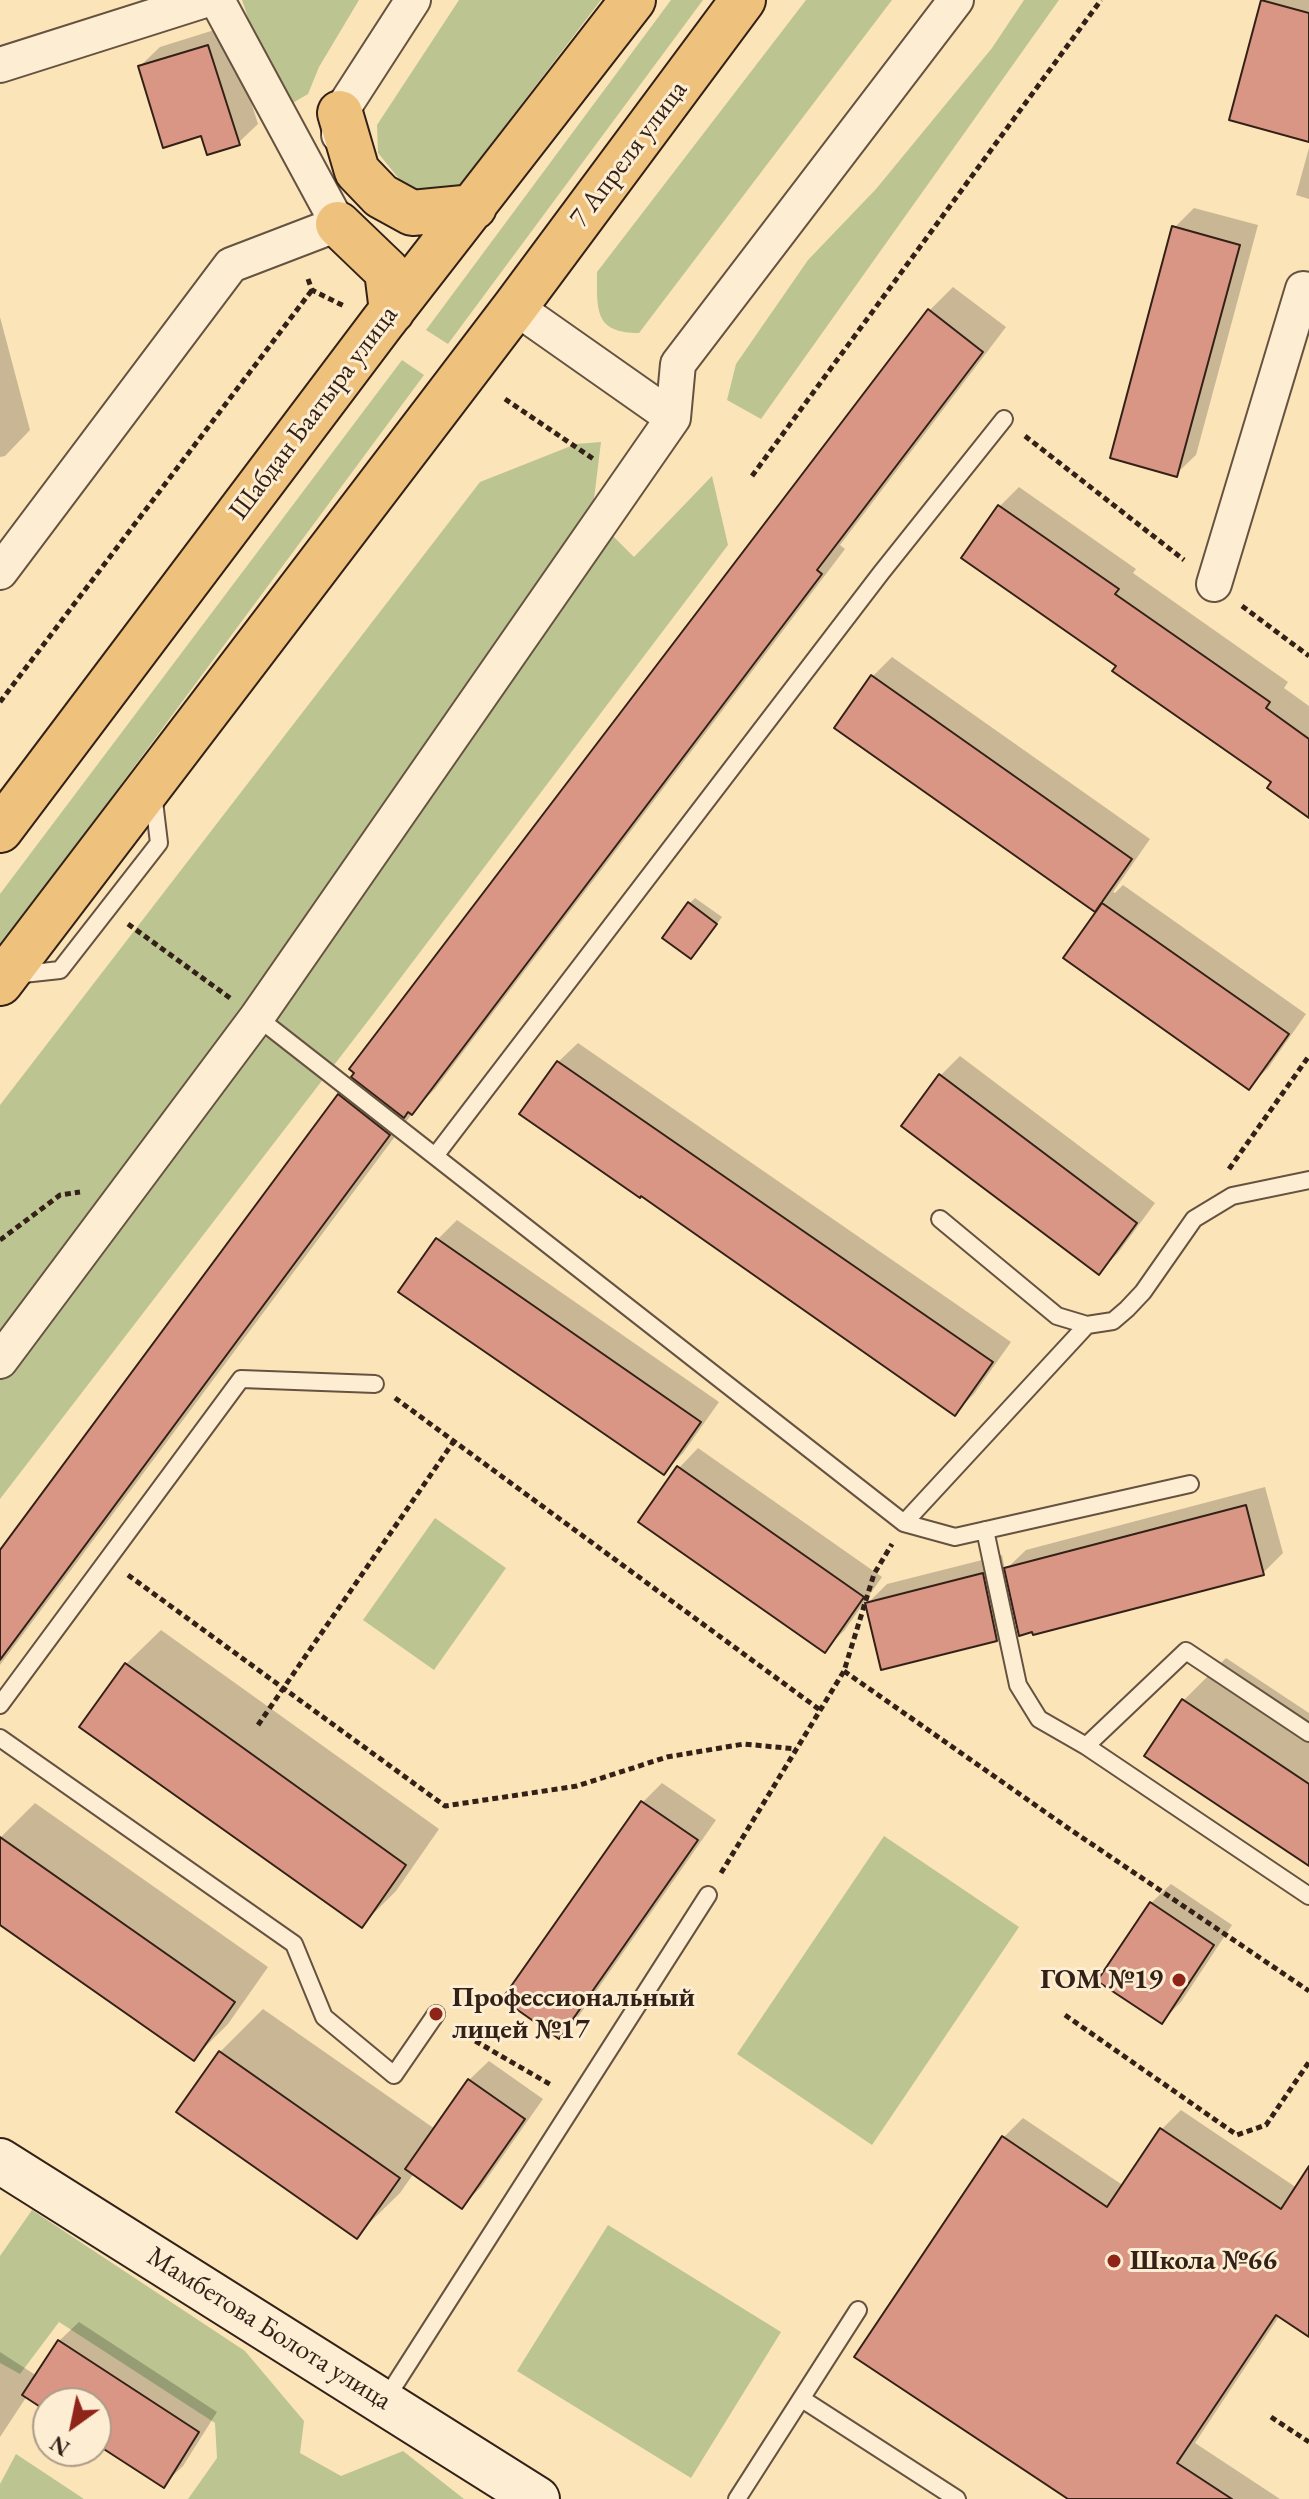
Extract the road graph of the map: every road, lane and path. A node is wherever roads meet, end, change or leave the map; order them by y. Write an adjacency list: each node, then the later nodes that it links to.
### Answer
1 (205, 0): 8 (street)
2 (217, 0): 11 (street)
3 (413, 0): 9 (street)
4 (633, 0): 10 (main road, Шабдан Баатыра улица)
5 (743, 0): 15 (main road, 7 Апреля улица)
6 (956, 0): 18 (street)
7 (1101, 0): 21 (path)
8 (0, 65)
9 (340, 113): 10 (main road); 11 (street)
10 (474, 207): 16 (main road, Шабдан Баатыра улица)
11 (338, 224): 16 (main road); 22 (street)
12 (308, 279): 13 (path)
13 (312, 290): 16 (path); 25 (path)
14 (1309, 290): 23 (street)
15 (515, 307): 18 (street); 26 (main road)
16 (372, 310): 27 (main road, Шабдан Баатыра улица)
17 (505, 399): 20 (path)
18 (673, 418): 30 (street)
19 (1004, 419): 23 (path); 32 (lane)
20 (595, 460)
21 (752, 476)
22 (0, 572)
23 (1214, 584): 24 (path)
24 (1309, 656)
25 (0, 702)
26 (152, 784): 28 (lane); 29 (main road)
27 (0, 830)
28 (107, 909): 29 (lane); 30 (path)
29 (2, 980)
30 (257, 1017): 32 (lane); 34 (street)
31 (1309, 1056): 36 (path)
32 (435, 1156): 43 (lane)
33 (1309, 1180): 36 (lane)
34 (125, 1193): 37 (path); 39 (street)
35 (940, 1219): 38 (lane)
36 (1194, 1219): 38 (lane)
37 (0, 1240)
38 (1087, 1325): 43 (lane)
39 (0, 1361)
40 (375, 1384): 41 (path); 45 (lane)
41 (454, 1441): 47 (path); 49 (path)
42 (1190, 1484): 44 (lane)
43 (904, 1523): 44 (lane); 46 (path)
44 (985, 1530): 53 (lane)
45 (108, 1560): 47 (path); 48 (lane)
46 (844, 1671): 49 (path); 57 (path)
47 (283, 1689): 50 (path); 54 (path)
48 (0, 1705)
49 (820, 1710): 54 (path)
50 (258, 1725)
51 (1309, 1733): 53 (lane)
52 (0, 1738): 58 (lane)
53 (1086, 1746): 56 (lane)
54 (796, 1749): 55 (path)
55 (708, 1895): 61 (lane)
56 (1309, 1896)
57 (1309, 1991)
58 (434, 2015): 61 (path)
59 (1065, 2015): 60 (path)
60 (1309, 2062)
61 (578, 2100): 65 (lane)
62 (0, 2161): 65 (street, Мамбетова Болота улица)
63 (858, 2310): 64 (lane)
64 (802, 2399): 69 (lane); 70 (lane)
65 (384, 2401): 68 (street, Мамбетова Болота улица)
66 (1271, 2417): 67 (path)
67 (1309, 2442)
68 (537, 2499)
69 (737, 2499)
70 (957, 2499)

